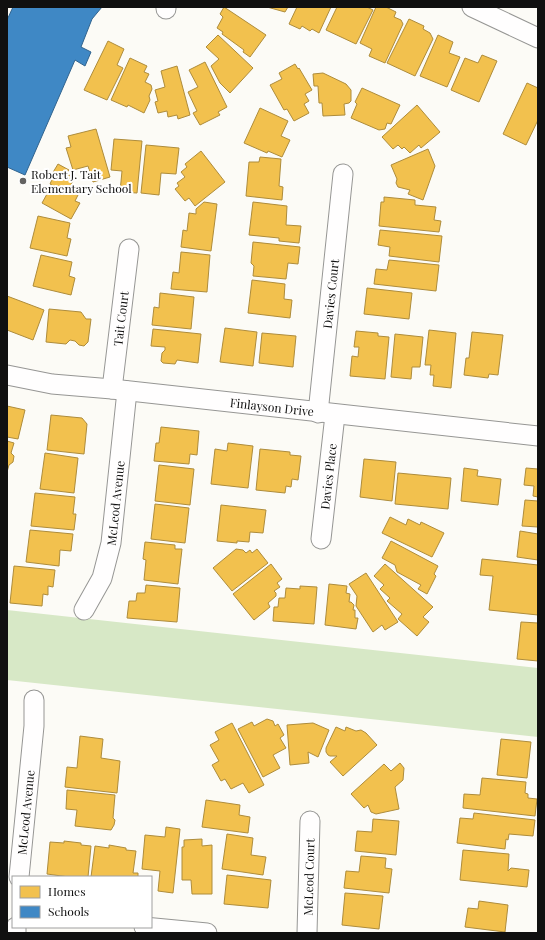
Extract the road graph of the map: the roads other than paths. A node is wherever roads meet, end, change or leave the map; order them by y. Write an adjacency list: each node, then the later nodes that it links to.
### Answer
1 (472, 7): 2 (street)
2 (538, 38)
3 (343, 174): 7 (street, Davies Court)
4 (129, 249): 6 (street, Tait Court)
5 (7, 375): 6 (street, Finlayson Drive)
6 (120, 390): 7 (street, Finlayson Drive); 10 (street, McLeod Avenue)
7 (327, 414): 8 (street, Finlayson Drive); 9 (street, Davies Place)
8 (538, 436)
9 (321, 539)
10 (84, 610)
11 (34, 700): 13 (street, McLeod Avenue)
12 (310, 821): 16 (street, McLeod Court)
13 (19, 876)
14 (152, 928): 15 (street)
15 (207, 933)
16 (307, 933)

